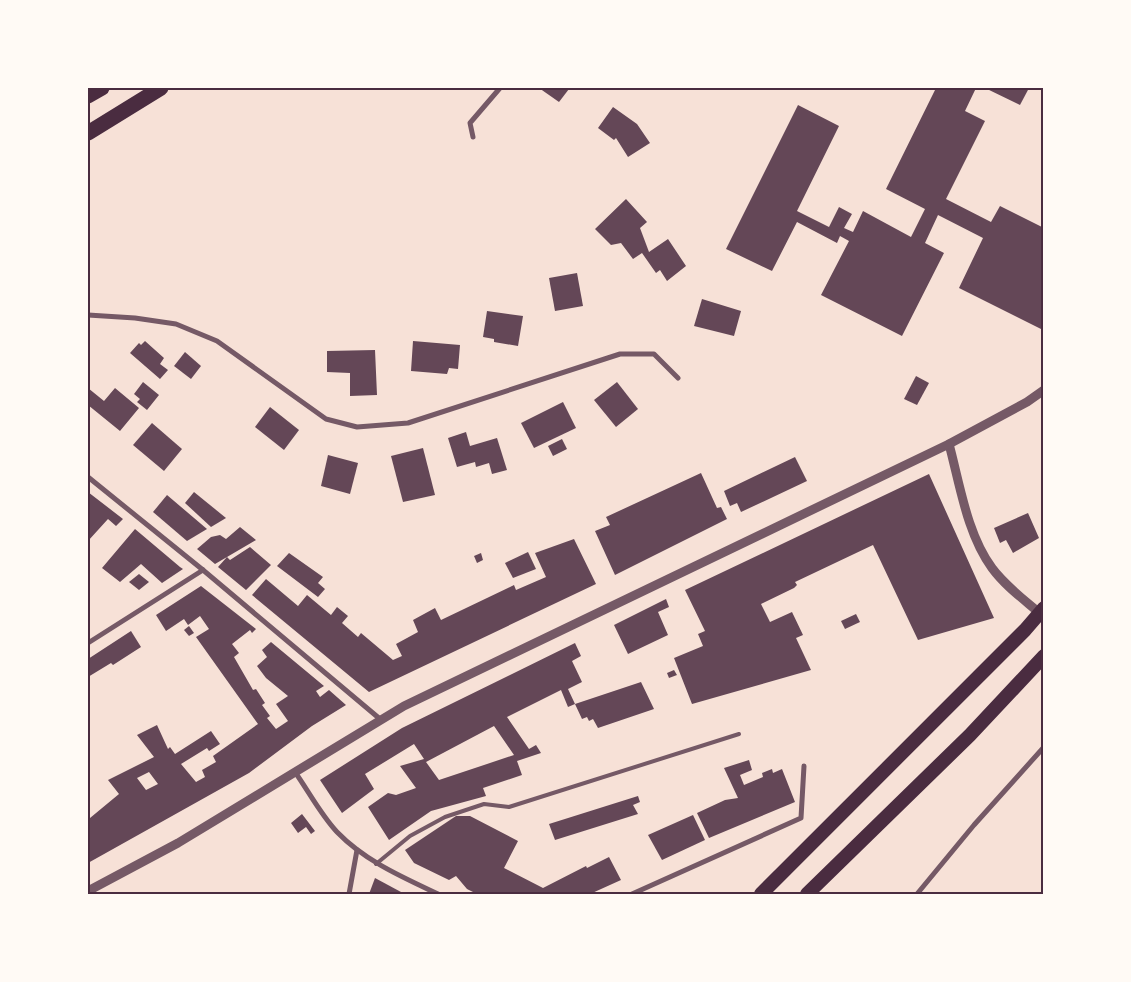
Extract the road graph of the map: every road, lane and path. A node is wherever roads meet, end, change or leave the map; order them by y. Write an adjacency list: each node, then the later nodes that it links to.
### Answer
1 (102, 88): 4 (highway)
2 (161, 88): 5 (highway)
3 (500, 88): 6 (street)
4 (88, 96)
5 (88, 133)
6 (473, 137)
7 (88, 315): 8 (street)
8 (678, 378)
9 (1044, 390): 10 (street)
10 (949, 444): 14 (street); 17 (street)
11 (88, 478): 12 (street)
12 (203, 570): 15 (street); 17 (street)
13 (1044, 608): 28 (highway)
14 (1044, 616)
15 (88, 643)
16 (1044, 656): 29 (highway)
17 (380, 719): 21 (street)
18 (739, 734): 23 (lane)
19 (1044, 746): 30 (street)
20 (804, 766): 27 (street)
21 (295, 772): 22 (street); 24 (street)
22 (357, 850): 23 (street); 25 (street)
23 (376, 864): 26 (street)
24 (88, 891)
25 (349, 894)
26 (438, 894)
27 (632, 894)
28 (761, 894)
29 (807, 894)
30 (917, 894)

